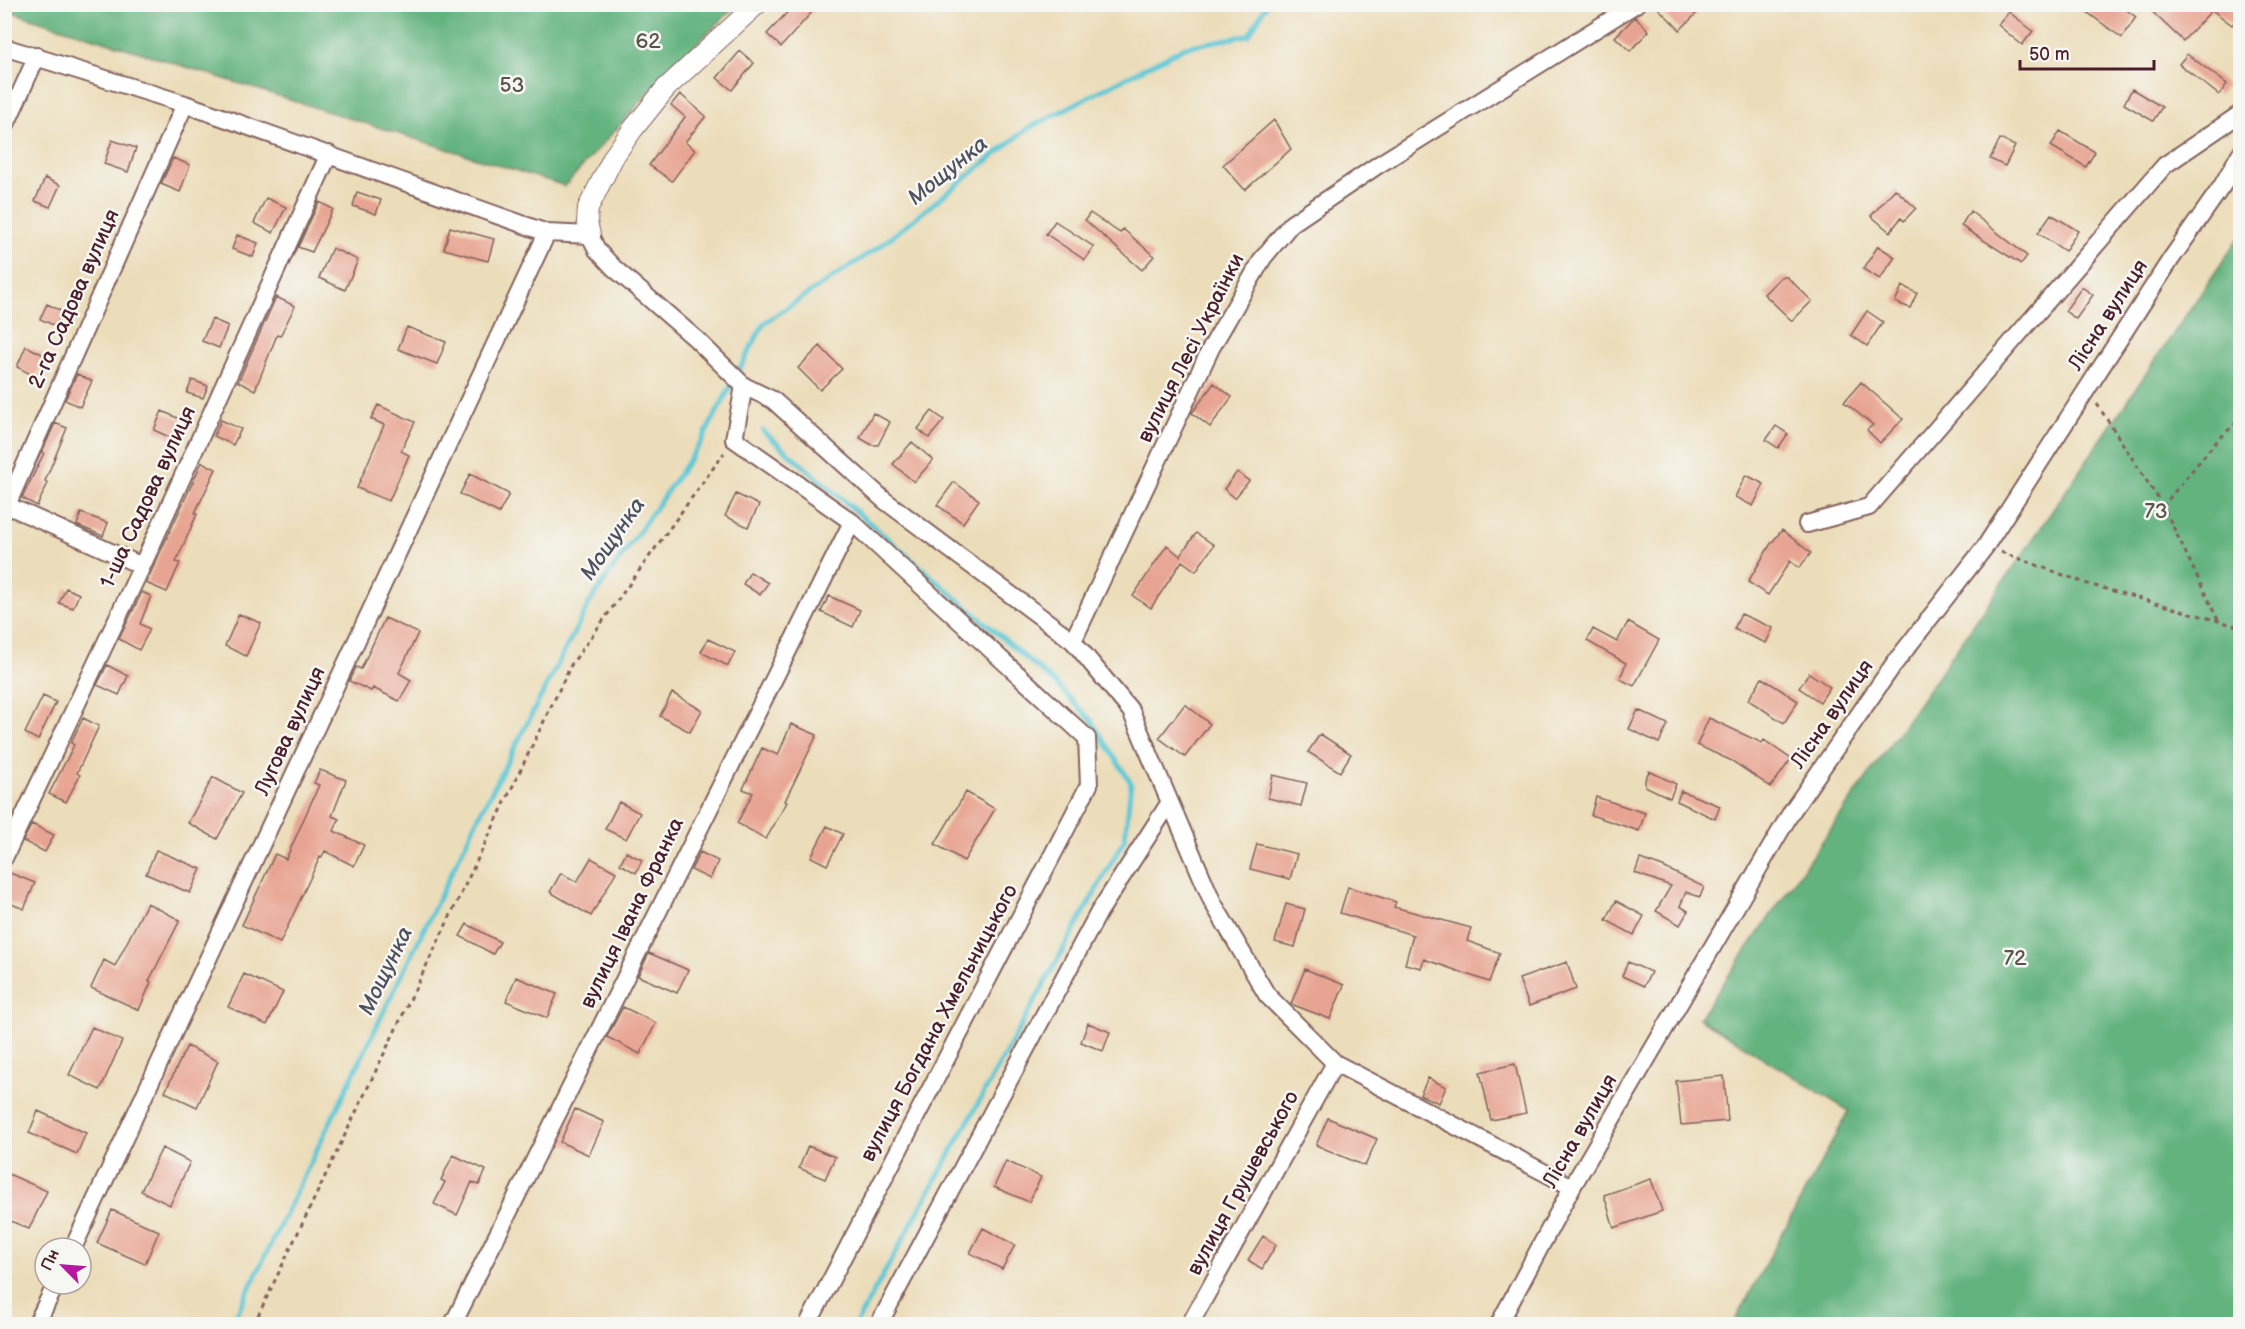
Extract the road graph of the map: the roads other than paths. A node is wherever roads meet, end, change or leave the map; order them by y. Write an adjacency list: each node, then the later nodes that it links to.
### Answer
1 (757, 4): 11 (street)
2 (1636, 4): 17 (street, вулиця Лесі Українки)
3 (4, 47): 4 (street)
4 (37, 56): 5 (street); 7 (street)
5 (185, 104): 8 (street); 13 (street, 2-га Садова вулиця)
6 (2241, 114): 15 (street)
7 (4, 129)
8 (329, 154): 10 (street); 16 (street, 1-ша Садова вулиця)
9 (2241, 154): 21 (street, Лісна вулиця)
10 (547, 233): 11 (street); 22 (street, Лугова вулиця)
11 (590, 236): 12 (street)
12 (744, 386): 14 (street); 17 (street)
13 (6, 508): 16 (street)
14 (852, 522): 25 (street, вулиця Івана Франка); 26 (street, вулиця Богдана Хмельницького)
15 (1807, 525)
16 (142, 566): 19 (street, 1-ша Садова вулиця)
17 (1073, 641): 18 (street)
18 (1170, 802): 20 (street); 27 (street)
19 (4, 858)
20 (1335, 1063): 21 (street); 28 (street, вулиця Грушевського)
21 (1572, 1187): 29 (street, Лісна вулиця)
22 (79, 1236)
23 (50, 1296): 24 (street)
24 (37, 1323)
25 (453, 1324)
26 (808, 1324)
27 (879, 1324)
28 (1190, 1324)
29 (1499, 1324)

